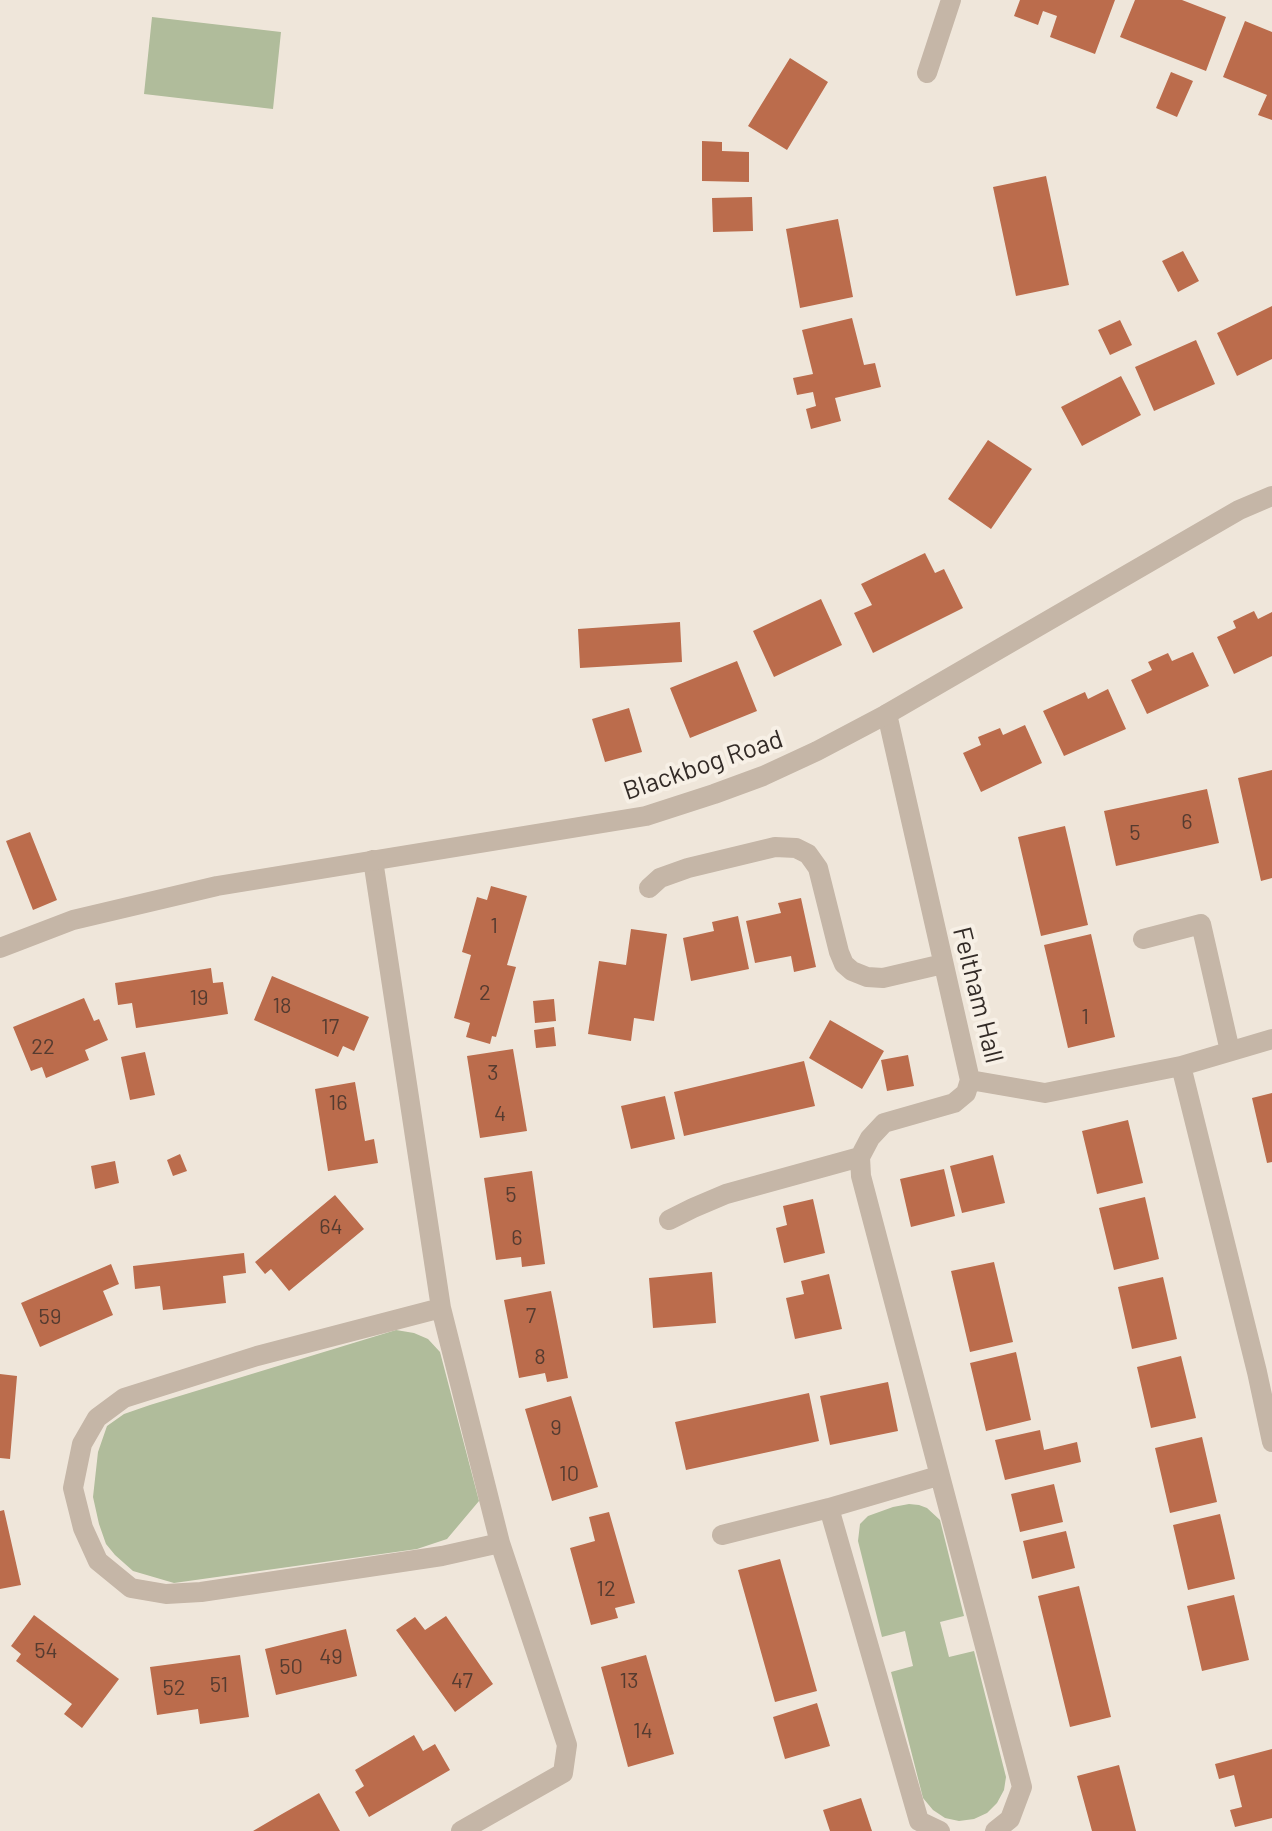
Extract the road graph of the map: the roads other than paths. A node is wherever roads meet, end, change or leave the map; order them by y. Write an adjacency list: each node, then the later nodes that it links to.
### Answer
1 (951, 0): 2 (street)
2 (927, 73)
3 (1272, 496): 4 (street, Blackbog Road)
4 (887, 714): 5 (street, Blackbog Road); 9 (street, Feltham Hall)
5 (373, 860): 8 (street, Blackbog Road); 16 (street)
6 (649, 888): 9 (street)
7 (1143, 939): 11 (street)
8 (0, 948)
9 (943, 964): 13 (street, Feltham Hall)
10 (1272, 1039): 11 (street, Feltham Hall)
11 (1230, 1051): 12 (street, Feltham Hall)
12 (1181, 1066): 13 (street, Feltham Hall); 17 (street)
13 (970, 1080): 14 (street)
14 (860, 1157): 15 (street); 19 (street)
15 (669, 1220)
16 (441, 1308): 22 (street); 22 (street)
17 (1264, 1370): 18 (street)
18 (1272, 1442)
19 (938, 1476): 20 (street); 25 (street)
20 (829, 1508): 21 (street); 24 (street)
21 (722, 1535)
22 (500, 1543): 23 (street)
23 (461, 1831)
24 (940, 1831)
25 (995, 1831)

